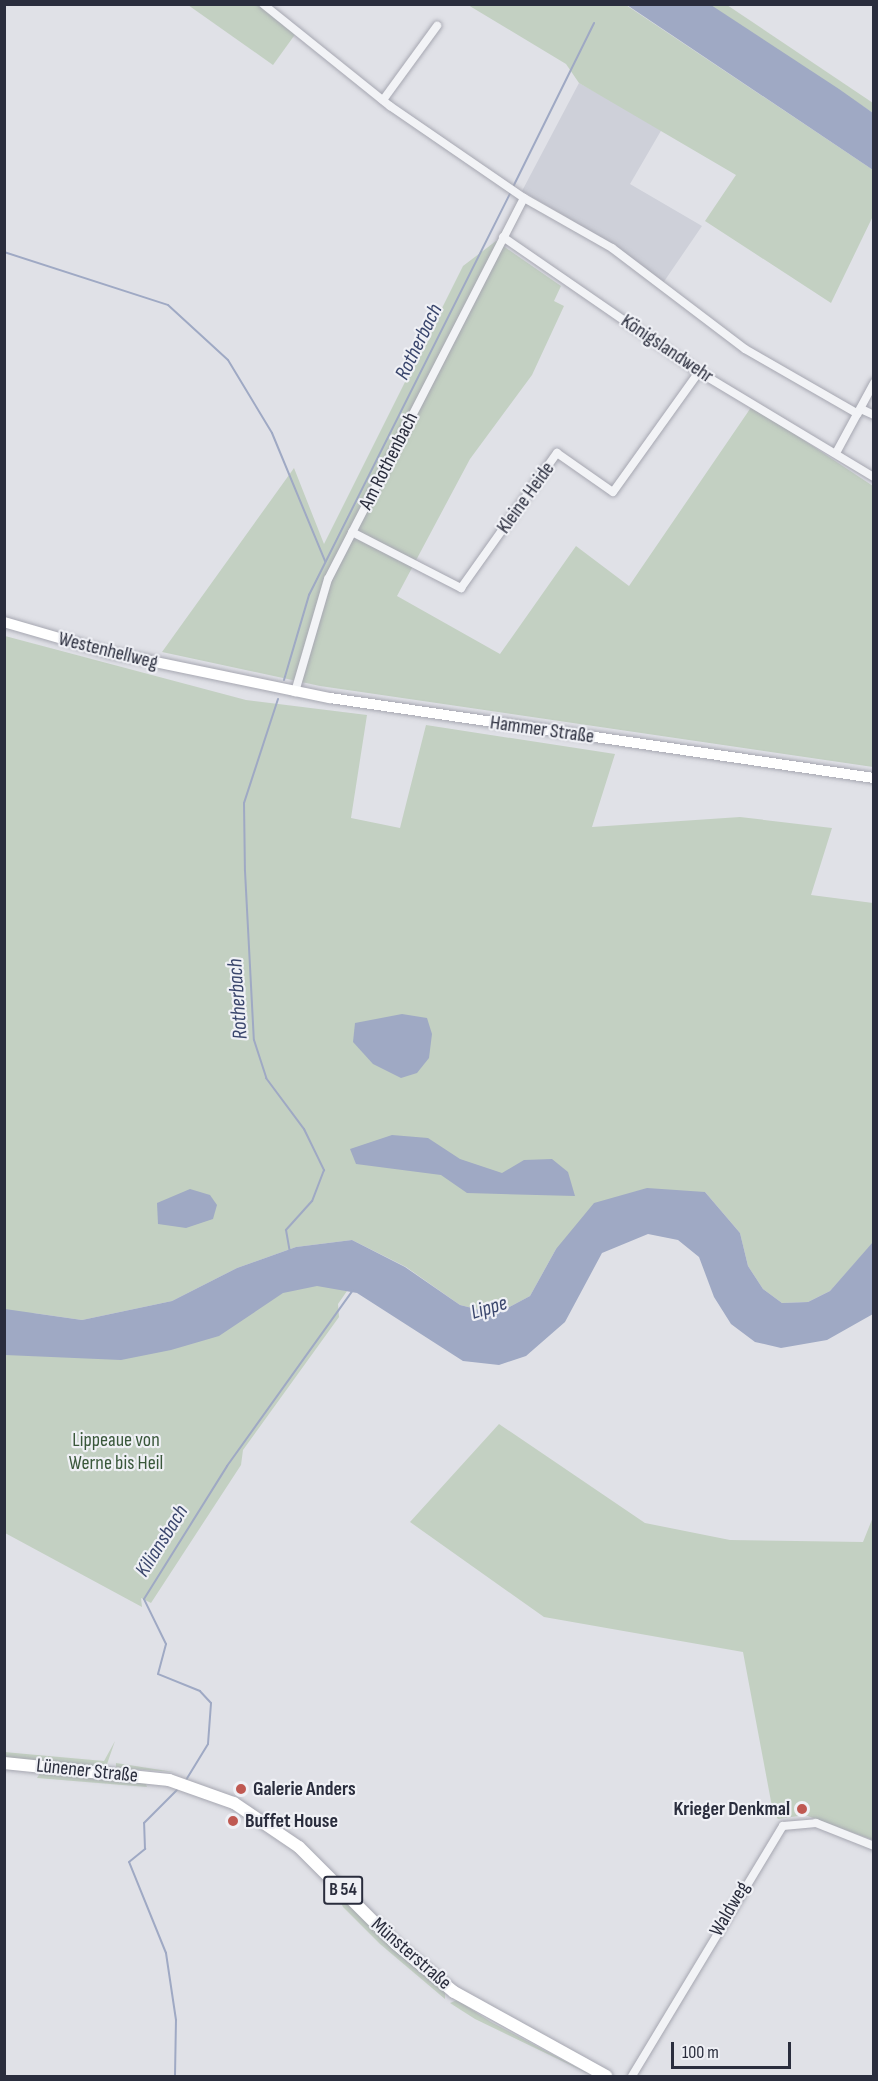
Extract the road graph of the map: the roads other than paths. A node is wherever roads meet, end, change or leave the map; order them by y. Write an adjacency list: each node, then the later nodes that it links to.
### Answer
1 (263, 4): 3 (street)
2 (437, 26): 3 (street)
3 (383, 100): 4 (street)
4 (524, 198): 5 (street); 8 (street)
5 (503, 237): 6 (street, Königslandwehr); 12 (street, Am Rothenbach)
6 (699, 372): 10 (street, Königslandwehr); 12 (street, Kleine Heide)
7 (873, 384): 8 (street)
8 (860, 411): 9 (street); 10 (street)
9 (873, 415)
10 (836, 453): 11 (street, Königslandwehr)
11 (873, 477)
12 (352, 532): 15 (street, Am Rothenbach)
13 (4, 622): 14 (main road, Westenhellweg)
14 (212, 675): 15 (main road, Hammer Straße)
15 (295, 692): 16 (main road, Hammer Straße)
16 (873, 778)
17 (4, 1763): 18 (main road, Lünener Straße / B 54)
18 (169, 1780): 20 (main road, Münsterstraße / B 54)
19 (873, 1846): 21 (street, Waldweg)
20 (606, 2076)
21 (632, 2076)

